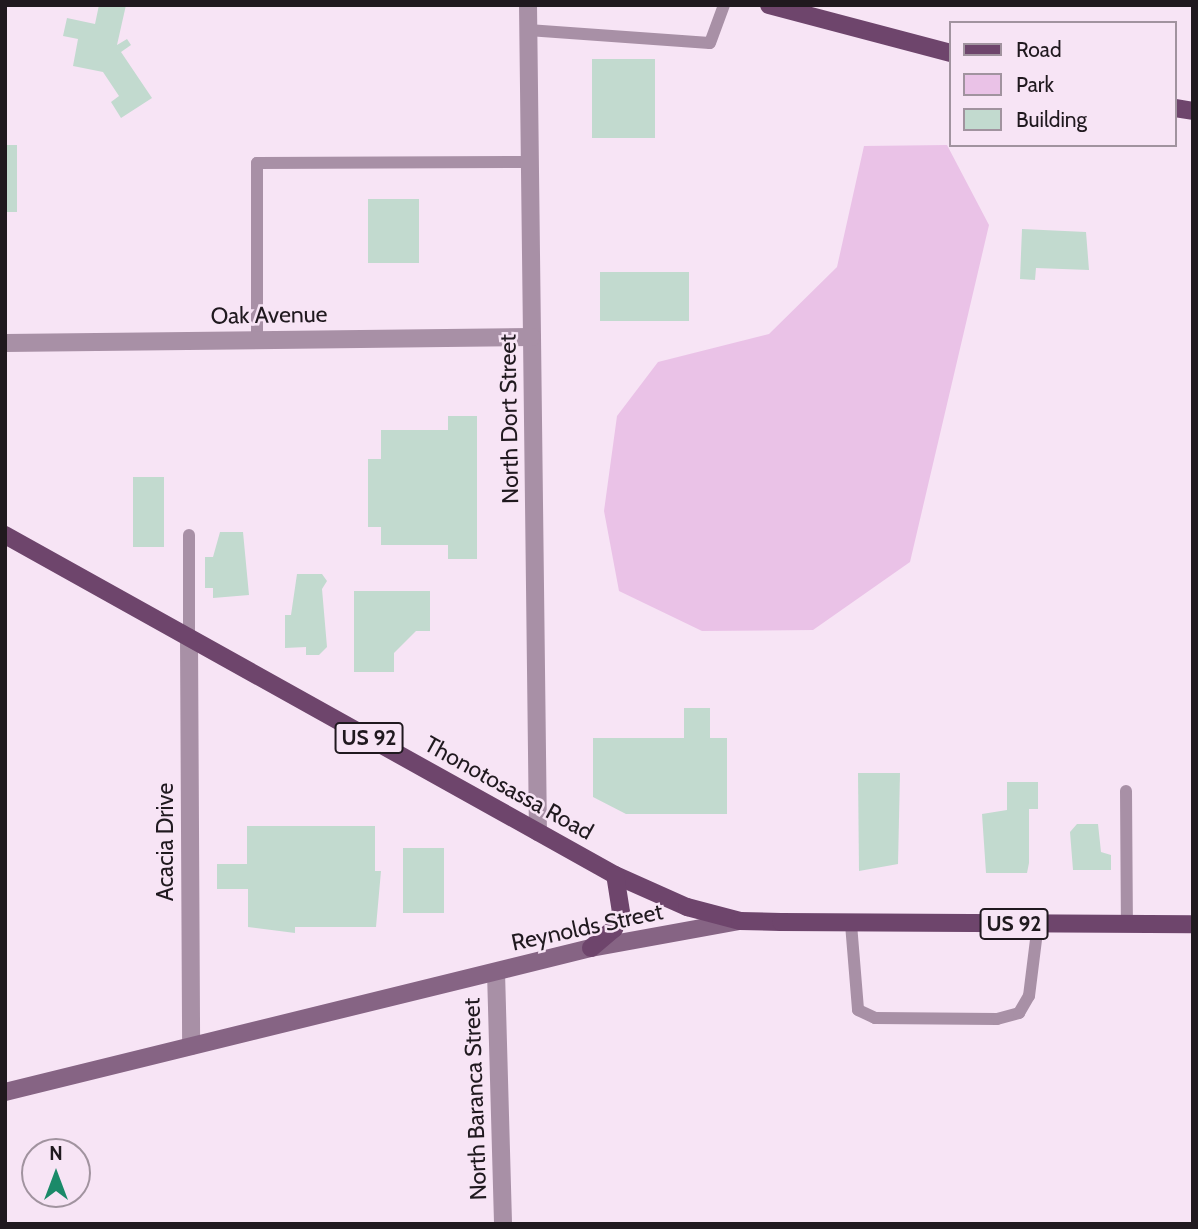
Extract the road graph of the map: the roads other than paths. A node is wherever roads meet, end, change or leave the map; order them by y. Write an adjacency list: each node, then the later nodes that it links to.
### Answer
1 (528, 5): 4 (street, North Dort Street)
2 (724, 5): 4 (lane)
3 (769, 5): 5 (main road)
4 (528, 30): 6 (street, North Dort Street)
5 (950, 52)
6 (530, 162): 7 (street, North Dort Street); 8 (lane)
7 (533, 337): 8 (street, Oak Avenue); 14 (street, North Dort Street)
8 (257, 340): 9 (street, Oak Avenue)
9 (5, 343)
10 (5, 535): 12 (main road, Thonotosassa Road / US 92)
11 (189, 535): 12 (lane)
12 (189, 638): 14 (main road, Thonotosassa Road / US 92); 23 (street, Acacia Drive)
13 (1126, 791): 19 (lane)
14 (538, 831): 15 (main road, Thonotosassa Road / US 92)
15 (615, 875): 16 (main road, Thonotosassa Road / US 92); 21 (main road)
16 (740, 921): 17 (main road, Reynolds Street / US 92); 21 (main road, Reynolds Street)
17 (850, 924): 18 (main road, Reynolds Street / US 92); 18 (lane)
18 (1038, 924): 19 (main road, Reynolds Street / US 92)
19 (1127, 924): 20 (main road, Reynolds Street / US 92)
20 (1193, 924)
21 (591, 948): 22 (main road, Reynolds Street)
22 (496, 972): 23 (main road, Reynolds Street); 25 (street, North Baranca Street)
23 (191, 1046): 24 (main road, Reynolds Street)
24 (5, 1092)
25 (503, 1224)

